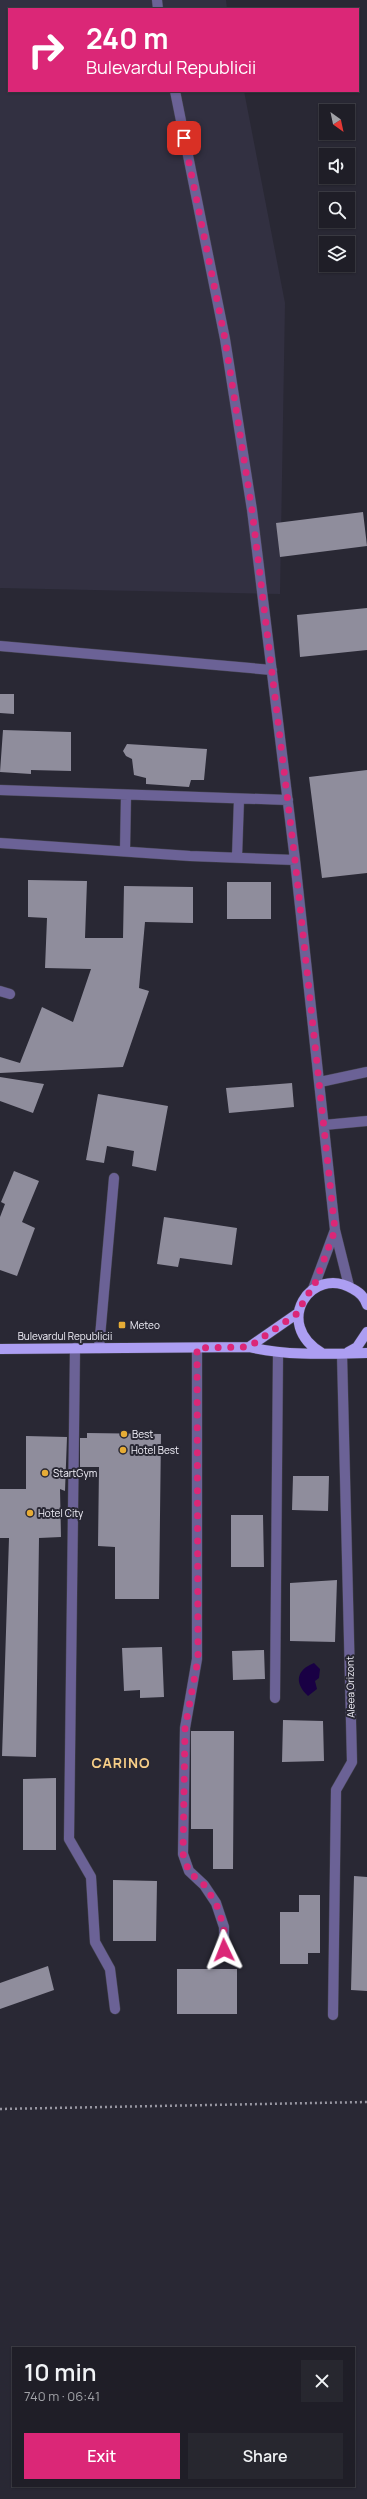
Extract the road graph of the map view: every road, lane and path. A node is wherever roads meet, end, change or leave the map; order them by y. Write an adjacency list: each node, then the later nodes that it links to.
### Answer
1 (175, 92): 3 (street)
2 (0, 646): 3 (street)
3 (272, 670): 7 (street)
4 (0, 790): 5 (street)
5 (126, 795): 6 (street); 9 (street)
6 (239, 799): 7 (street); 10 (street)
7 (288, 800): 11 (street)
8 (0, 843): 9 (street)
9 (125, 851): 10 (street)
10 (237, 857): 11 (street)
11 (295, 860): 15 (street)
12 (0, 991): 13 (street)
13 (10, 994)
14 (367, 1072): 15 (street)
15 (320, 1082): 17 (street)
16 (367, 1121): 17 (street)
17 (324, 1125): 19 (street)
18 (114, 1178): 27 (street)
19 (335, 1230): 20 (street); 21 (street)
20 (349, 1286): 21 (main road); 22 (main road)
21 (313, 1289): 23 (main road)
22 (367, 1303)
23 (298, 1313): 25 (main road); 31 (main road)
24 (367, 1332): 33 (main road)
25 (249, 1347): 28 (main road, Bulevardul Republicii); 32 (main road, Bulevardul Republicii)
26 (75, 1348): 27 (main road, Bulevardul Republicii); 29 (main road, Bulevardul Republicii); 36 (street)
27 (99, 1348): 28 (main road, Bulevardul Republicii)
28 (197, 1348): 35 (street)
29 (0, 1349)
30 (367, 1352): 33 (main road, Bulevardul Republicii)
31 (322, 1353): 32 (main road, Bulevardul Republicii); 33 (main road, Bulevardul Republicii)
32 (278, 1354): 34 (street)
33 (344, 1354): 37 (street, Aleea Orizont)
34 (275, 1698)
35 (224, 1950)
36 (115, 2009)
37 (333, 2015)
38 (367, 2102): 39 (path)
39 (0, 2110)

